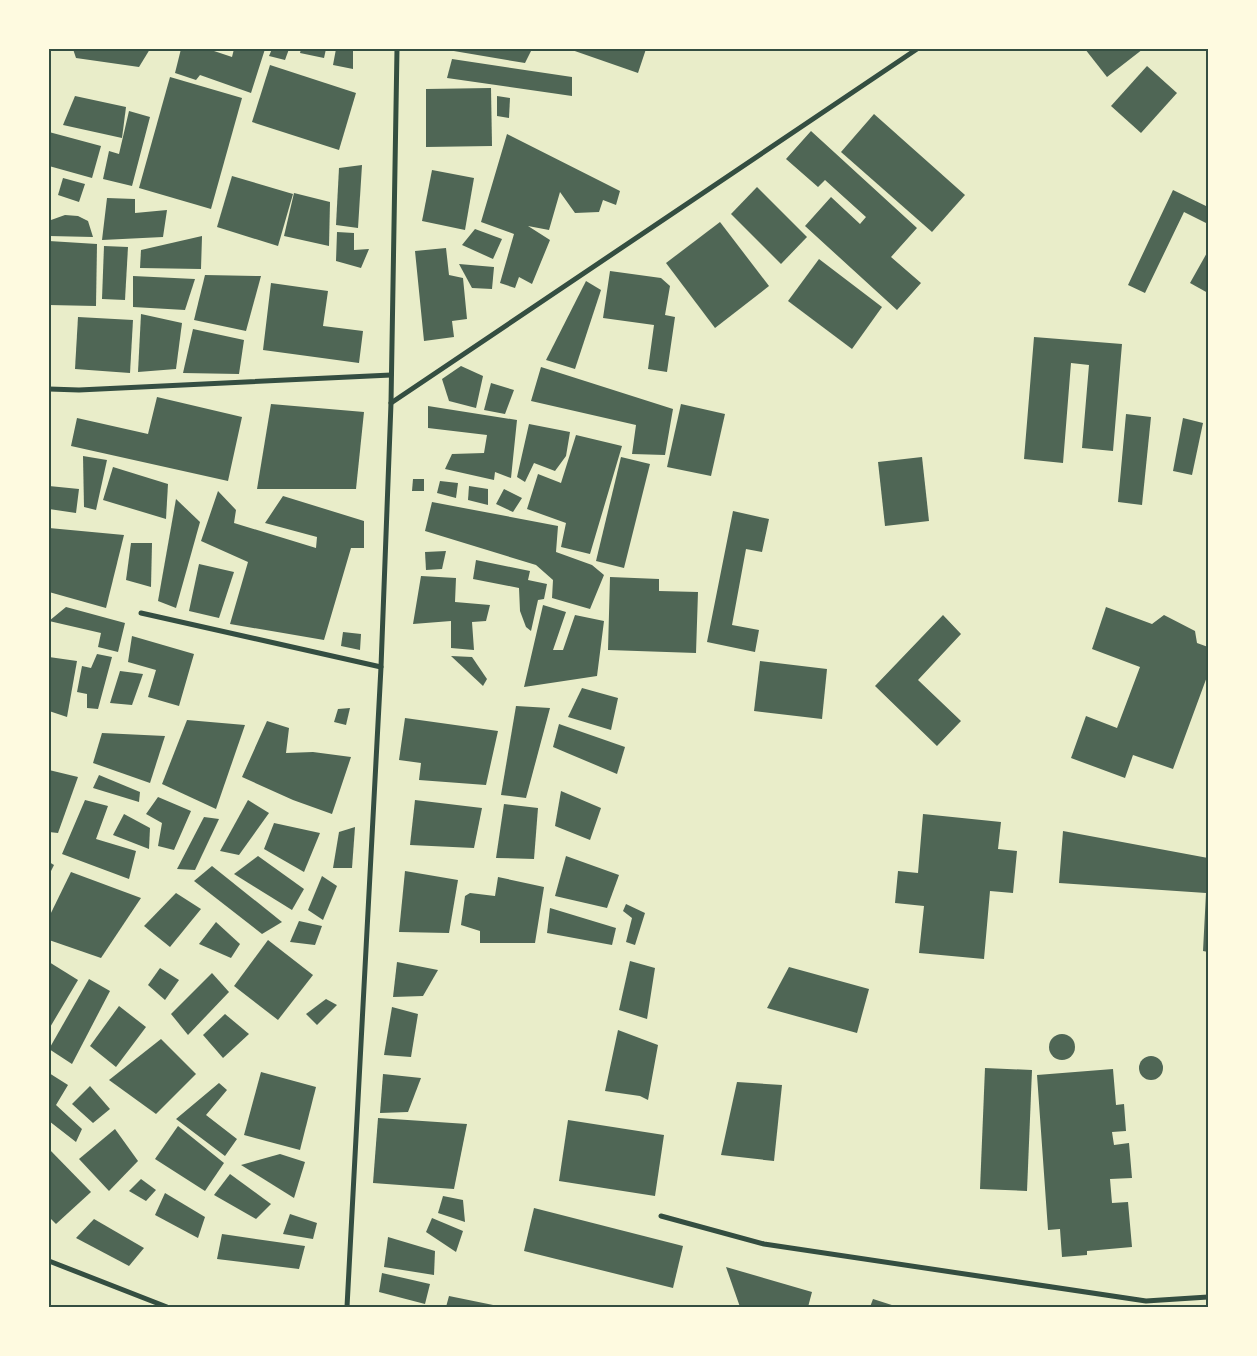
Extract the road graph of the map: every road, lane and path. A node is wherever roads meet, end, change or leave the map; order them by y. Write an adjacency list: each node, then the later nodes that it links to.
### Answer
1 (397, 49): 3 (street)
2 (917, 49): 5 (street)
3 (391, 375): 4 (street); 5 (street)
4 (49, 389)
5 (391, 403): 7 (street)
6 (141, 613): 7 (street)
7 (381, 666): 12 (street)
8 (661, 1216): 10 (street)
9 (49, 1261): 11 (street)
10 (1208, 1297)
11 (167, 1307)
12 (347, 1307)

